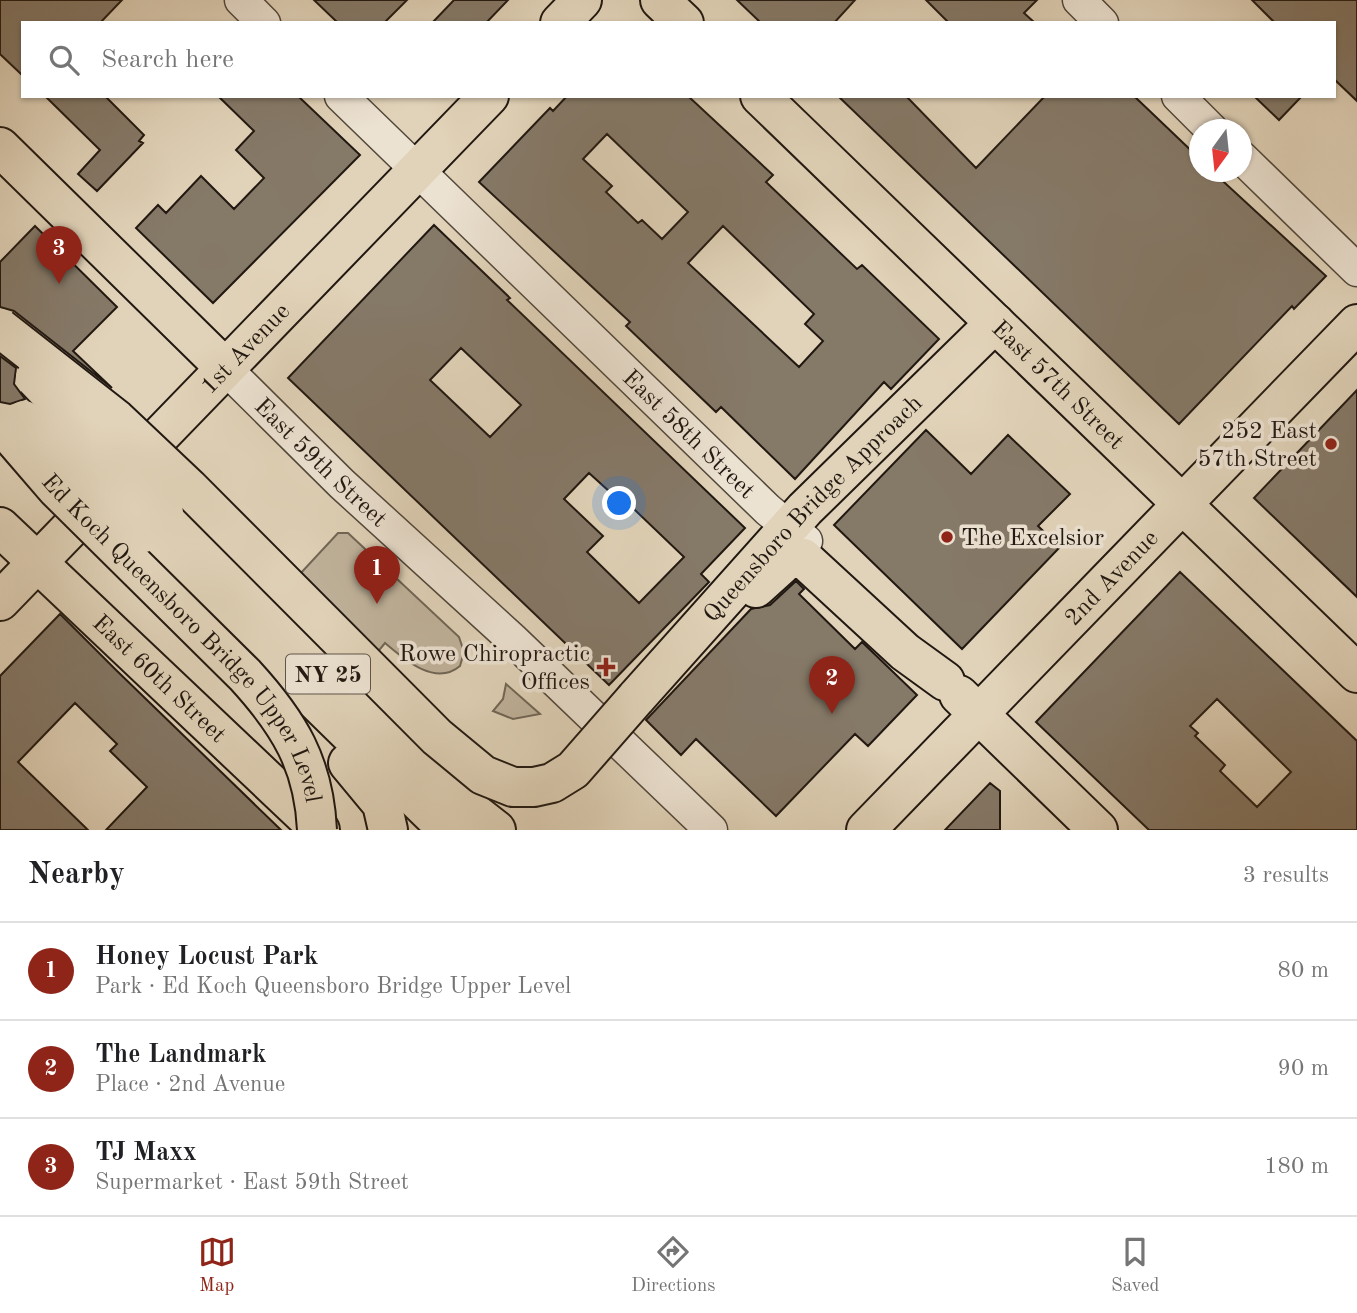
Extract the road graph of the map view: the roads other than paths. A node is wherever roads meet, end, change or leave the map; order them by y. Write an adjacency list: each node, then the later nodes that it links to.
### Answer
1 (241, 0): 5 (street)
2 (582, 0): 6 (main road)
3 (660, 0): 7 (main road)
4 (1079, 0): 8 (street)
5 (262, 21)
6 (562, 21)
7 (682, 21)
8 (1100, 21)
9 (343, 98): 16 (street, East 58th Street)
10 (487, 98): 16 (main road, 1st Avenue)
11 (762, 98): 18 (main road, East 57th Street)
12 (1180, 98): 13 (street)
13 (1201, 119)
14 (0, 147): 22 (main road, East 59th Street)
15 (1252, 169): 17 (street)
16 (418, 170): 22 (main road, 1st Avenue); 28 (street, East 58th Street)
17 (1357, 271)
18 (995, 323): 26 (main road, East 57th Street); 28 (main road, Queensboro Bridge Approach)
19 (1357, 324): 26 (main road, 2nd Avenue)
20 (0, 328): 32 (main road, Queensboro Bridge Approach, bridge)
21 (0, 341): 27 (main road, NY 25, bridge)
22 (224, 367): 30 (main road, 1st Avenue); 41 (street, East 59th Street)
23 (0, 397): 27 (main road, NY 25, bridge)
24 (0, 416): 27 (main road)
25 (0, 423): 38 (main road, Ed Koch Queensboro Bridge Upper Level, bridge)
26 (1183, 504): 34 (main road, East 57th Street); 36 (main road, 2nd Avenue)
27 (154, 523): 33 (street); 37 (main road, NY 25); 39 (main road); 40 (main road, NY 25)
28 (789, 526): 32 (main road, Queensboro Bridge Approach); 35 (street, East 58th Street)
29 (0, 527): 30 (main road, East 60th Street)
30 (37, 562): 31 (main road, 1st Avenue); 38 (main road, East 60th Street)
31 (0, 601)
32 (684, 643): 35 (main road)
33 (344, 659)
34 (1357, 673)
35 (944, 681): 36 (main road, East 58th Street)
36 (977, 713): 42 (main road, 2nd Avenue); 43 (main road, East 58th Street)
37 (446, 829)
38 (318, 830)
39 (388, 830)
40 (496, 830)
41 (711, 830)
42 (866, 830)
43 (1098, 830)

